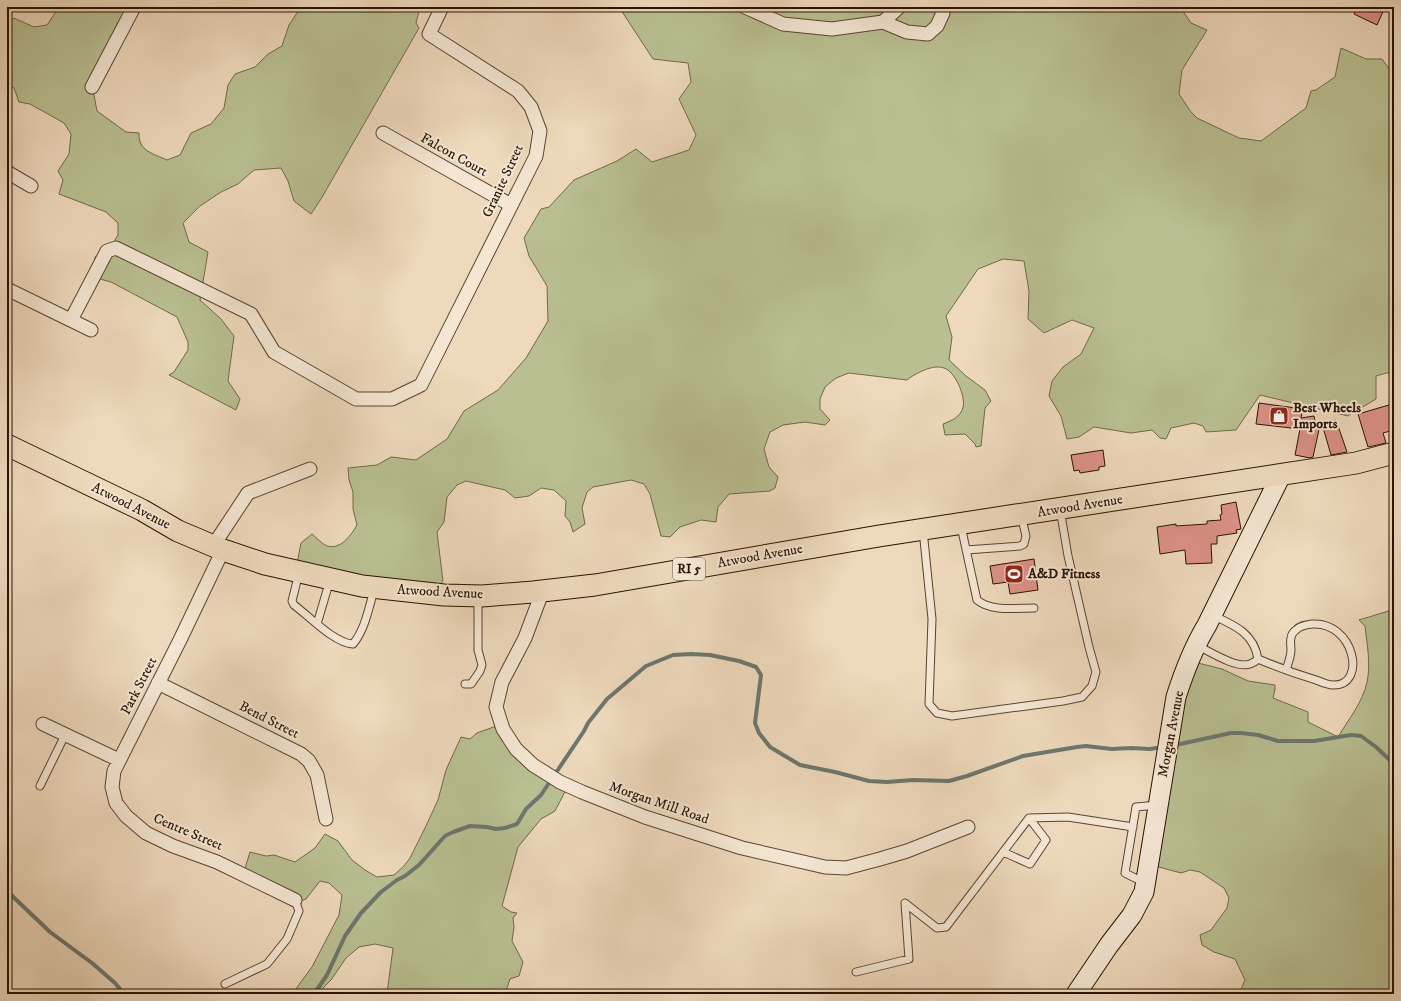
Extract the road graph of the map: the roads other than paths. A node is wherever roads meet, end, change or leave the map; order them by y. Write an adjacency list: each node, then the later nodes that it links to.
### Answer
1 (134, 7): 7 (street)
2 (442, 7): 11 (street, Granite Street)
3 (744, 7): 6 (street)
4 (899, 7): 6 (street)
5 (940, 7): 6 (street)
6 (883, 22)
7 (92, 87)
8 (383, 133): 11 (street, Falcon Court)
9 (7, 172): 10 (street)
10 (31, 186)
11 (511, 205): 13 (street, Granite Street)
12 (7, 289): 13 (street)
13 (71, 320): 14 (street)
14 (91, 330)
15 (7, 445): 23 (main road, Atwood Avenue / RI 5)
16 (1394, 453): 18 (main road, Atwood Avenue / RI 5)
17 (310, 469): 23 (street, Park Street)
18 (1281, 475): 19 (main road, Atwood Avenue / RI 5); 31 (street, Morgan Avenue)
19 (1060, 509): 20 (main road, Atwood Avenue / RI 5); 22 (lane)
20 (1021, 515): 21 (main road, Atwood Avenue / RI 5); 24 (lane)
21 (960, 524): 22 (main road, Atwood Avenue / RI 5); 24 (lane)
22 (923, 529): 28 (main road, Atwood Avenue / RI 5)
23 (218, 548): 25 (main road, Atwood Avenue / RI 5); 36 (street, Park Street)
24 (966, 550): 30 (lane)
25 (299, 572): 26 (main road, Atwood Avenue / RI 5); 32 (lane)
26 (330, 579): 27 (main road, Atwood Avenue / RI 5); 32 (lane)
27 (374, 588): 29 (main road, Atwood Avenue / RI 5); 32 (lane)
28 (543, 590): 29 (main road, Atwood Avenue / RI 5); 45 (street, Morgan Mill Road)
29 (478, 596): 37 (lane)
30 (1034, 608)
31 (1212, 615): 33 (street, Morgan Avenue); 34 (lane)
32 (317, 624)
33 (1196, 644): 34 (lane); 42 (street, Morgan Avenue)
34 (1258, 659): 35 (lane)
35 (1286, 670): 35 (lane)
36 (158, 683): 40 (street, Park Street); 44 (street, Bend Street)
37 (465, 684)
38 (43, 724): 39 (street)
39 (65, 734): 40 (street); 41 (lane)
40 (119, 760): 49 (street, Centre Street)
41 (40, 786)
42 (1158, 805): 46 (lane); 48 (street, Morgan Avenue)
43 (1029, 818): 46 (lane); 47 (lane); 47 (lane)
44 (326, 819)
45 (968, 827)
46 (1133, 828): 48 (lane)
47 (1003, 852): 50 (lane)
48 (1145, 883): 52 (street, Morgan Avenue)
49 (295, 900): 51 (lane)
50 (856, 972)
51 (225, 984)
52 (1076, 994)

